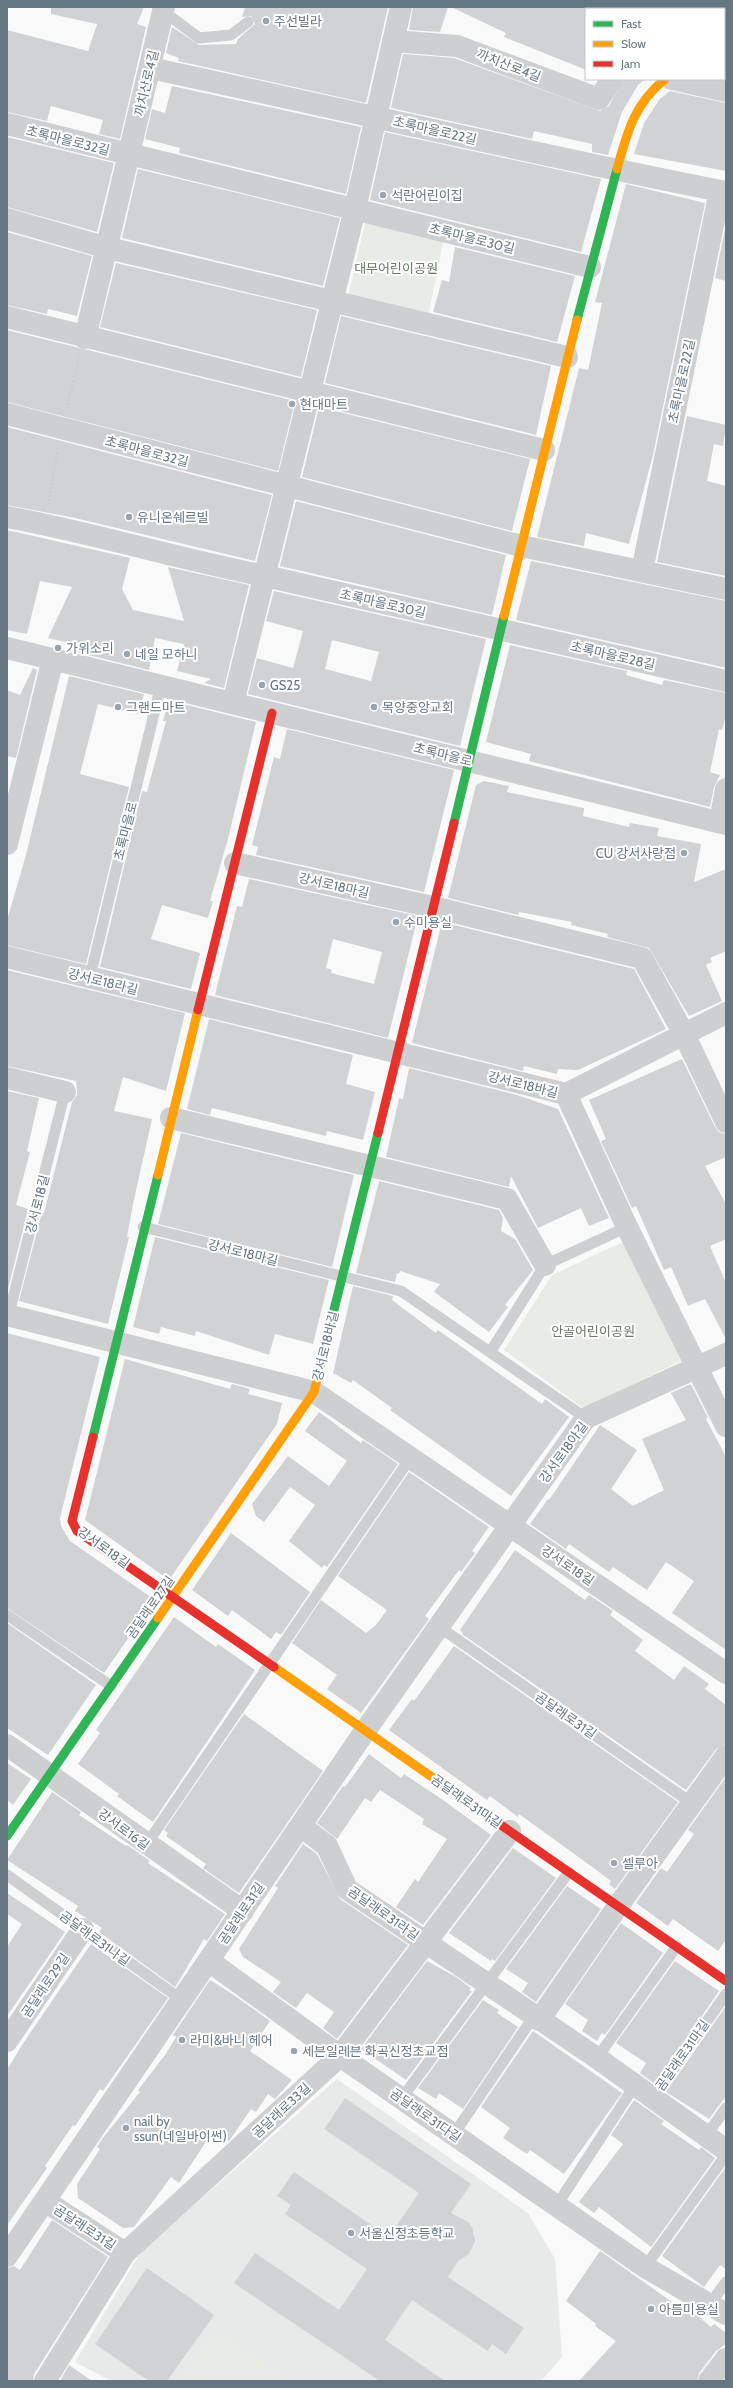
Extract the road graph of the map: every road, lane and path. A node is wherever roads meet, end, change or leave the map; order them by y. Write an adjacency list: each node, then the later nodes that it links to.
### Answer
1 (401, 7): 4 (street)
2 (164, 9): 3 (lane, 까치산로4길); 5 (street, 까치산로4길)
3 (248, 22)
4 (393, 41): 6 (street, 까치산로4길); 10 (street)
5 (150, 68): 10 (street, 초록마을로22길); 12 (street, 까치산로4길)
6 (611, 80)
7 (664, 80): 13 (street)
8 (676, 80): 9 (street)
9 (726, 91)
10 (376, 116): 13 (street, 초록마을로22길); 15 (street)
11 (7, 124): 12 (street, 초록마을로32길)
12 (130, 155): 15 (street, 초록마을로32길); 17 (street)
13 (616, 170): 14 (street, 초록마을로22길); 18 (street)
14 (723, 192): 31 (street, 초록마을로22길)
15 (355, 209): 18 (street, 초록마을로30길); 19 (street)
16 (7, 219): 17 (street)
17 (108, 248): 19 (street); 21 (street)
18 (590, 266): 22 (street)
19 (332, 302): 22 (street); 23 (street)
20 (7, 317): 21 (street)
21 (85, 338): 23 (street); 25 (path)
22 (567, 357): 26 (street)
23 (310, 393): 26 (street); 27 (street)
24 (7, 414): 25 (street, 초록마을로32길)
25 (61, 428): 27 (street, 초록마을로32길); 29 (path)
26 (544, 450): 30 (street)
27 (287, 487): 30 (street); 32 (street)
28 (7, 517): 29 (street)
29 (46, 524): 32 (street)
30 (521, 546): 31 (street); 34 (street)
31 (642, 571): 33 (street)
32 (265, 576): 34 (street, 초록마을로30길); 39 (street)
33 (726, 589)
34 (500, 630): 37 (street, 초록마을로28길); 41 (street)
35 (7, 648): 36 (street, 초록마을로)
36 (53, 659): 38 (street, 초록마을로); 44 (street)
37 (726, 681)
38 (161, 685): 39 (street, 초록마을로); 48 (lane, 초록마을로)
39 (234, 703): 40 (street, 초록마을로)
40 (272, 713): 41 (street, 초록마을로); 45 (street)
41 (468, 761): 43 (street, 초록마을로); 46 (street, 강서로18바길)
42 (726, 789): 43 (street)
43 (724, 827)
44 (7, 844)
45 (235, 863): 46 (street, 강서로18마길); 49 (street)
46 (433, 907): 51 (street); 52 (street, 강서로18바길)
47 (7, 957): 48 (street, 강서로18라길)
48 (90, 977): 49 (street, 강서로18라길)
49 (200, 1004): 52 (street); 56 (street)
50 (726, 1013): 51 (street, 강서로18바길)
51 (684, 1034): 55 (street, 강서로18바길); 57 (street)
52 (397, 1053): 55 (street, 강서로18바길); 58 (street, 강서로18바길)
53 (7, 1078): 54 (street)
54 (65, 1092): 63 (lane, 강서로18길)
55 (566, 1094): 60 (street)
56 (171, 1118): 58 (street); 59 (street)
57 (726, 1122)
58 (369, 1167): 61 (street); 62 (street, 강서로18바길)
59 (143, 1227): 62 (lane, 강서로18마길); 64 (street)
60 (627, 1227): 61 (lane); 67 (street)
61 (545, 1265): 65 (lane)
62 (342, 1277): 65 (lane); 68 (street, 강서로18바길)
63 (8, 1318): 64 (street, 강서로18길)
64 (116, 1342): 68 (street, 강서로18길); 73 (street, 강서로18길)
65 (491, 1351): 69 (lane)
66 (726, 1354): 67 (street, 강서로18아길)
67 (697, 1367): 69 (street, 강서로18아길); 70 (street)
68 (314, 1392): 71 (street, 강서로18길); 73 (street, 곰달래로27길)
69 (586, 1418): 72 (street, 강서로18아길)
70 (726, 1426)
71 (411, 1457): 72 (street, 강서로18길); 76 (lane)
72 (510, 1525): 75 (street, 곰달래로31길); 77 (street, 강서로18길)
73 (173, 1595): 76 (street, 강서로18길); 78 (street, 곰달래로27길)
74 (7, 1615): 78 (lane)
75 (438, 1626): 79 (street, 곰달래로31길); 83 (lane, 곰달래로31길)
76 (270, 1665): 79 (street, 강서로18길); 87 (lane)
77 (726, 1673)
78 (111, 1686): 82 (street, 곰달래로27길)
79 (365, 1731): 84 (street, 곰달래로31길); 85 (street, 곰달래로31마길)
80 (7, 1745): 82 (street, 강서로16길)
81 (726, 1756): 83 (street)
82 (50, 1774): 86 (street, 곰달래로27길); 87 (street, 강서로16길)
83 (693, 1804): 90 (street)
84 (301, 1826): 91 (street, 곰달래로31길); 93 (street, 곰달래로31라길)
85 (510, 1831): 88 (street, 곰달래로31마길); 93 (street, 곰달래로33길)
86 (7, 1836)
87 (146, 1845): 91 (street, 강서로16길)
88 (569, 1872): 90 (street, 곰달래로31마길); 97 (lane)
89 (7, 1876): 92 (lane, 곰달래로31나길)
90 (618, 1906): 94 (street, 곰달래로31마길); 99 (street)
91 (243, 1911): 95 (street, 곰달래로31길)
92 (83, 1929): 98 (lane, 곰달래로31나길); 100 (street, 곰달래로29길)
93 (426, 1943): 97 (street, 곰달래로31라길); 101 (street, 곰달래로33길)
94 (677, 1946): 96 (street, 곰달래로31마길); 102 (lane)
95 (209, 1961): 98 (street, 곰달래로31길); 101 (street, 곰달래로31다길)
96 (724, 1979): 105 (lane, 곰달래로31마길)
97 (487, 1983): 99 (street, 곰달래로31라길); 104 (lane)
98 (182, 2000): 111 (street, 곰달래로31길)
99 (537, 2018): 102 (street, 곰달래로31라길); 107 (lane)
100 (7, 2041)
101 (340, 2056): 104 (street, 곰달래로31다길); 113 (street, 곰달래로33길)
102 (597, 2058): 103 (street, 곰달래로31라길)
103 (635, 2085): 105 (street, 곰달래로31라길); 112 (lane)
104 (402, 2098): 107 (street, 곰달래로31다길)
105 (653, 2098): 108 (street, 곰달래로31라길)
106 (726, 2108): 108 (lane)
107 (454, 2134): 112 (street, 곰달래로31다길)
108 (706, 2136): 109 (street, 곰달래로31라길)
109 (726, 2150)
110 (726, 2154): 115 (lane)
111 (45, 2201): 113 (street, 곰달래로31길); 114 (street, 곰달래로31길)
112 (557, 2205): 115 (street, 곰달래로31다길)
113 (125, 2254): 119 (street, 곰달래로33길)
114 (7, 2256)
115 (645, 2267): 117 (street, 곰달래로31다길)
116 (726, 2282): 117 (lane, 곰달래로31다길)
117 (718, 2309)
118 (726, 2359): 120 (street)
119 (45, 2381)
120 (709, 2381)

